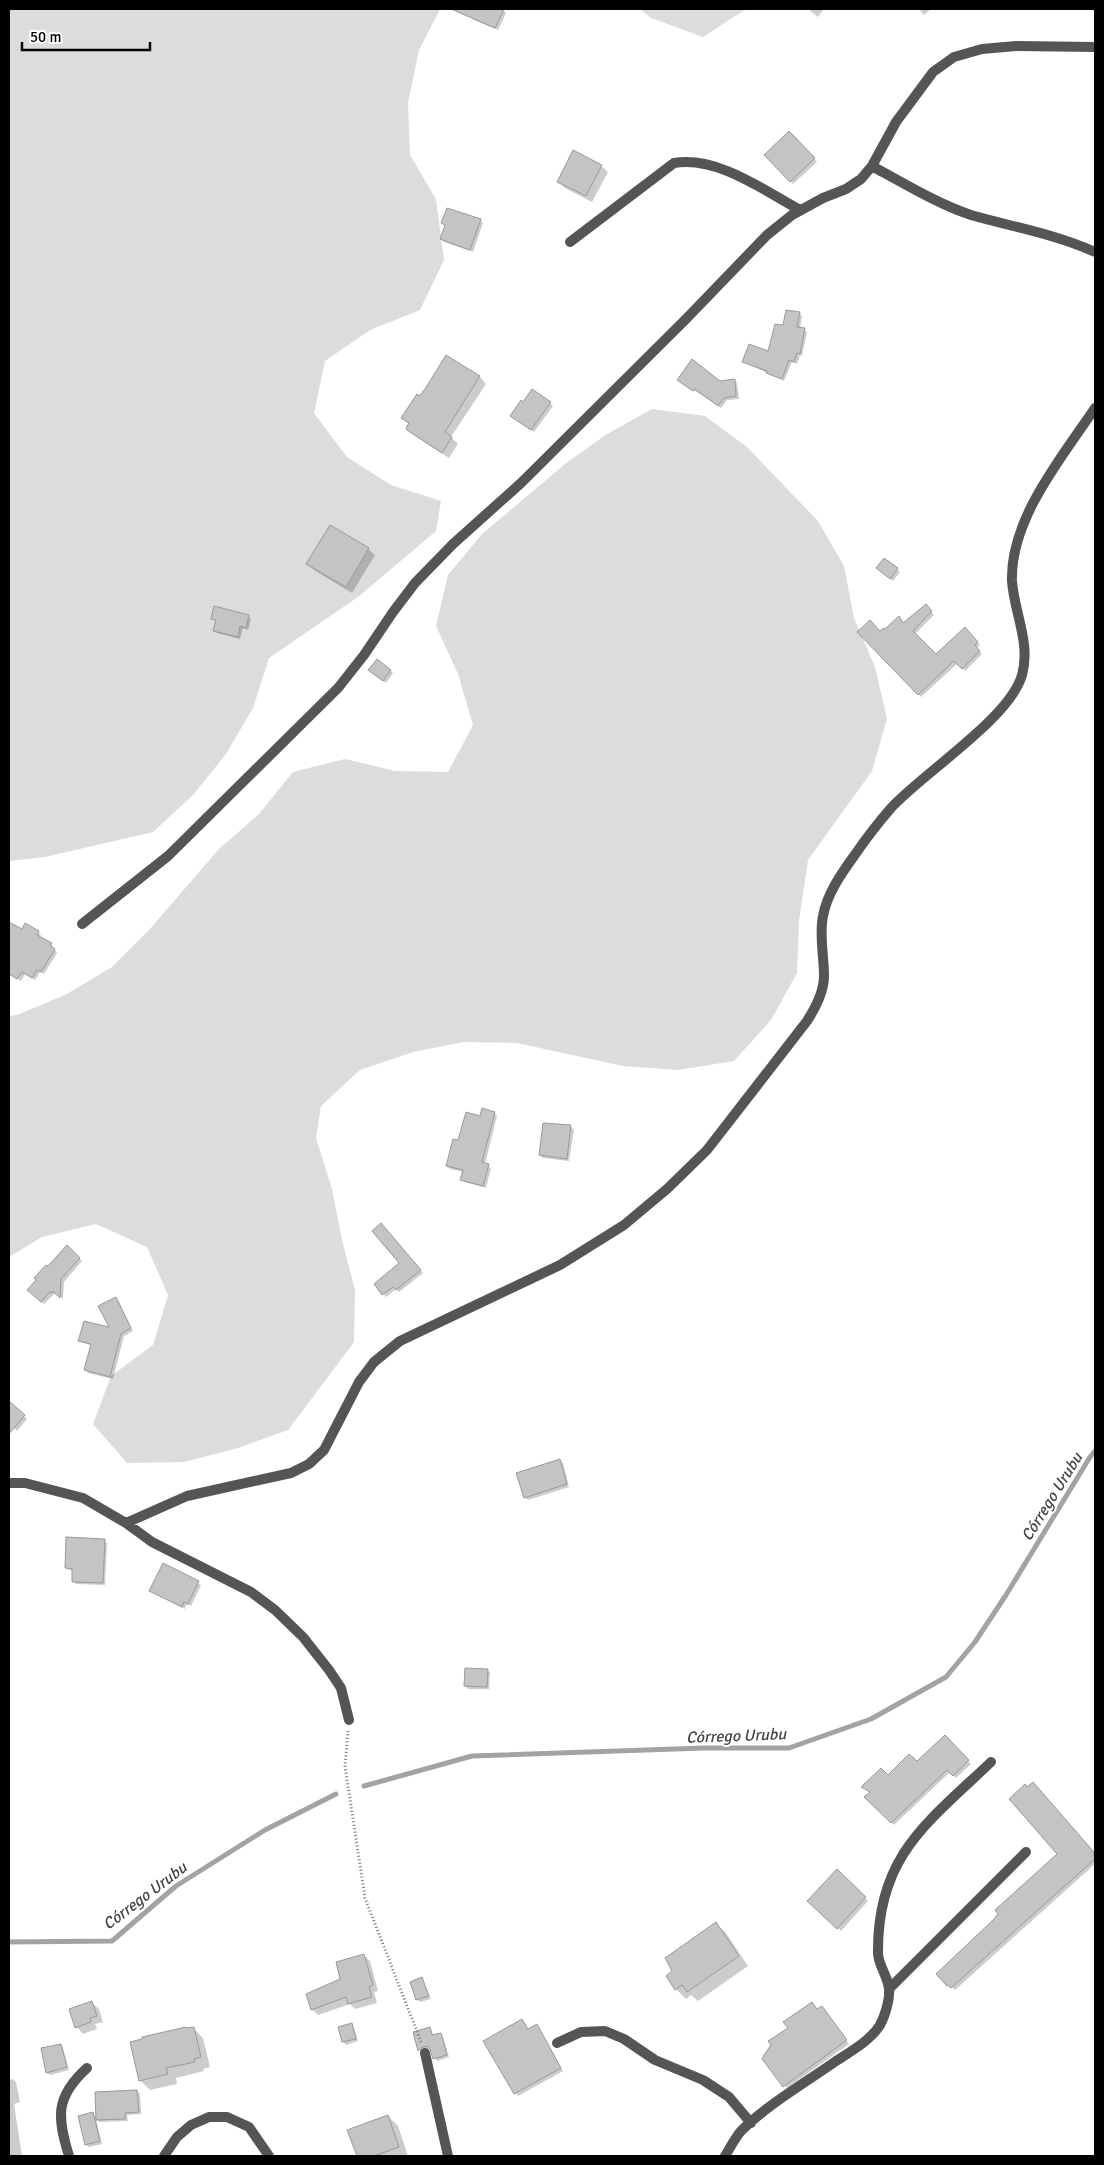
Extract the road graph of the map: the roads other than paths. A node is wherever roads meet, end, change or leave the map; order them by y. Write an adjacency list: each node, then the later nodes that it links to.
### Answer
1 (1095, 47): 2 (street)
2 (872, 166): 3 (street); 5 (street)
3 (800, 210): 4 (street); 7 (street)
4 (570, 242)
5 (1095, 252)
6 (1095, 408): 9 (street)
7 (82, 924)
8 (9, 1483): 9 (street)
9 (126, 1523): 10 (street)
10 (349, 1720)
11 (991, 1762): 13 (street)
12 (1026, 1852): 13 (street)
13 (889, 1989): 17 (street)
14 (557, 2043): 17 (street)
15 (425, 2054): 21 (street)
16 (87, 2068): 18 (street)
17 (751, 2123): 22 (street)
18 (69, 2156)
19 (164, 2156): 20 (street)
20 (269, 2156)
21 (448, 2156)
22 (725, 2156)

